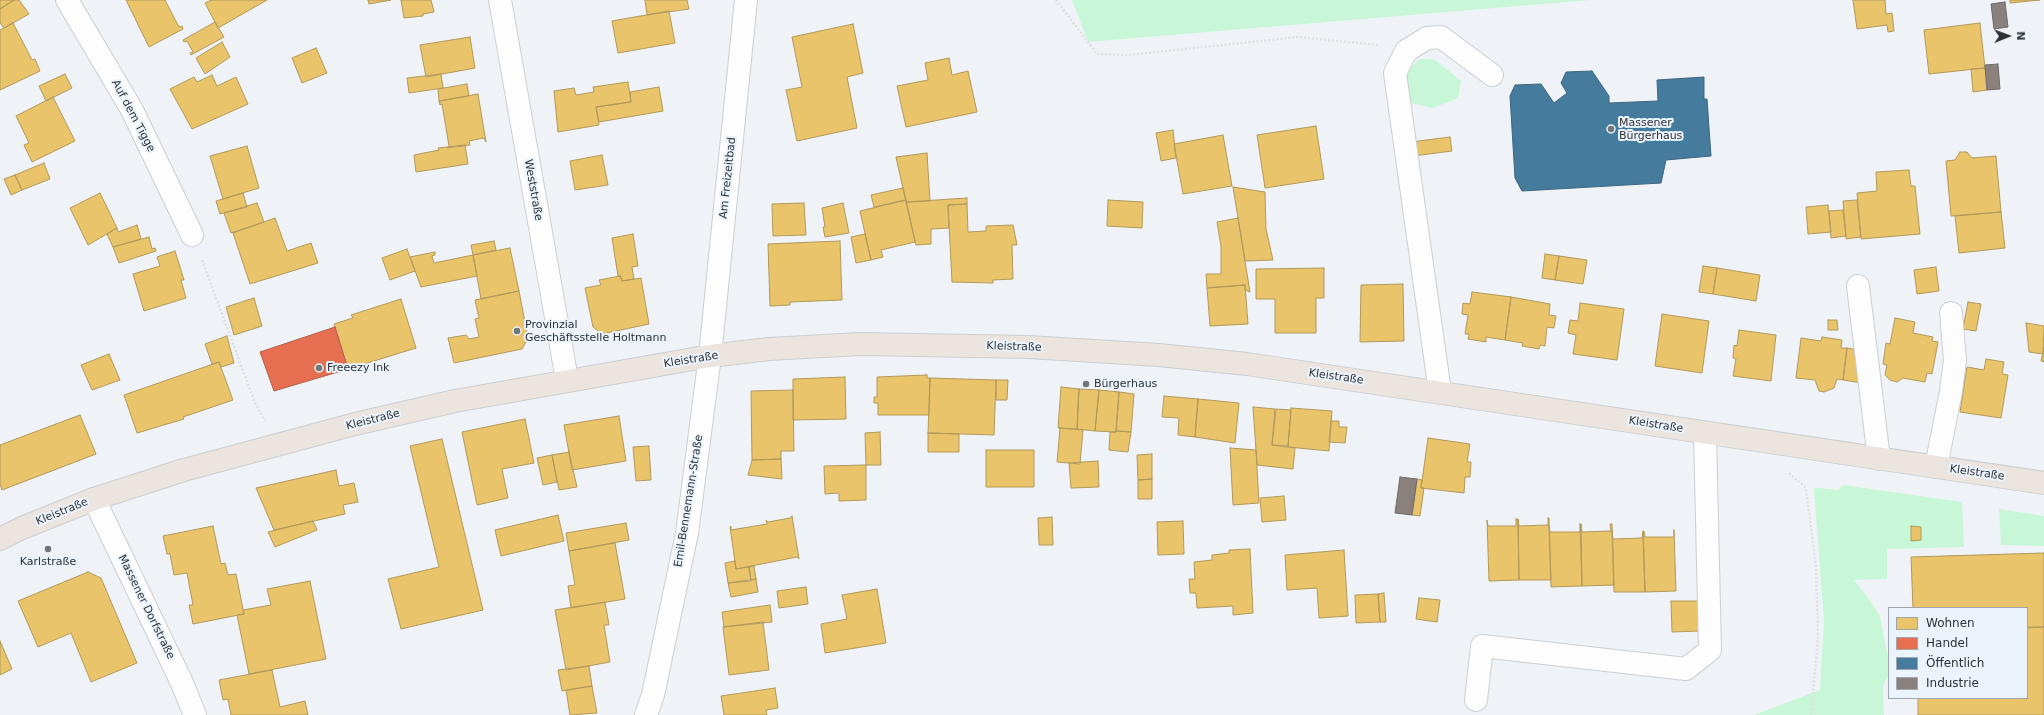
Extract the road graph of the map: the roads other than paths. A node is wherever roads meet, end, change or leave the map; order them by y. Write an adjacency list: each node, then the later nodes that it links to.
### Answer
1 (67, 0): 5 (street, Auf dem Tigge)
2 (500, 0): 9 (street, Weststraße)
3 (746, 0): 8 (street, Am Freizeitbad)
4 (1492, 75): 10 (street)
5 (192, 235)
6 (1858, 286): 12 (street)
7 (1951, 313): 13 (street)
8 (710, 356): 9 (main road, Kleistraße); 10 (main road, Kleistraße); 19 (street, Emil-Bennemann-Straße)
9 (567, 380): 15 (main road, Kleistraße)
10 (1440, 392): 11 (main road, Kleistraße)
11 (1705, 433): 12 (main road, Kleistraße); 17 (street)
12 (1879, 459): 13 (main road, Kleistraße)
13 (1936, 467): 14 (main road, Kleistraße)
14 (2044, 483)
15 (94, 499): 16 (main road, Kleistraße); 18 (street, Massener Dorfstraße)
16 (0, 539)
17 (1476, 700)
18 (196, 715)
19 (646, 715)

